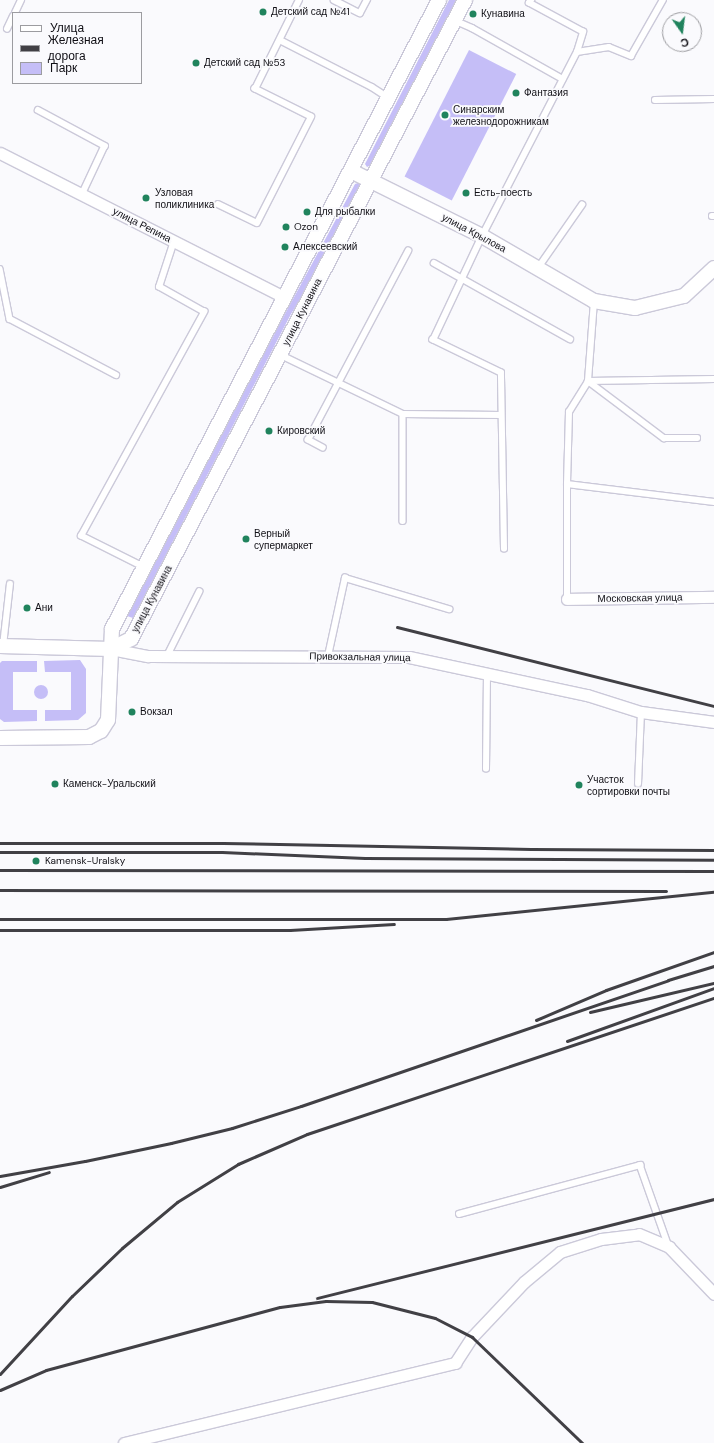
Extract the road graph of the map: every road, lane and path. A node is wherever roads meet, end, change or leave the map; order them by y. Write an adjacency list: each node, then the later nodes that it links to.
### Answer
1 (21, 0): 9 (lane)
2 (299, 0): 13 (lane)
3 (334, 0): 4 (lane)
4 (367, 0)
5 (439, 0): 16 (street)
6 (465, 0): 11 (street, улица Кунавина)
7 (531, 0): 14 (lane)
8 (663, 0): 14 (lane)
9 (15, 12)
10 (12, 18): 12 (lane)
11 (454, 20): 15 (lane); 22 (street, улица Кунавина)
12 (7, 29)
13 (280, 40): 16 (lane); 24 (lane)
14 (577, 52): 15 (lane)
15 (563, 79): 26 (lane)
16 (388, 98): 21 (street)
17 (714, 98): 18 (lane)
18 (655, 100)
19 (38, 110): 23 (lane)
20 (0, 153): 23 (street, улица Репина)
21 (351, 171): 22 (street, улица Крылова); 35 (street)
22 (370, 180): 26 (street, улица Крылова); 38 (street, улица Кунавина)
23 (82, 195): 27 (street, улица Репина)
24 (218, 204)
25 (582, 205): 32 (lane)
26 (482, 236): 32 (street, улица Крылова); 33 (lane)
27 (174, 241): 35 (street, улица Репина); 51 (lane)
28 (408, 251): 42 (lane)
29 (434, 263): 33 (lane)
30 (714, 268): 36 (street)
31 (0, 269): 34 (lane)
32 (538, 269): 36 (street, улица Крылова)
33 (462, 279): 37 (lane); 44 (lane)
34 (2, 290): 39 (lane)
35 (284, 297): 51 (street)
36 (594, 301): 41 (lane)
37 (570, 339)
38 (280, 355): 42 (lane); 58 (street, улица Кунавина)
39 (116, 376)
40 (714, 379): 41 (lane)
41 (588, 381): 45 (lane); 47 (lane)
42 (339, 382): 43 (lane); 46 (lane)
43 (403, 414): 44 (lane); 49 (lane)
44 (501, 415): 50 (lane)
45 (697, 438)
46 (323, 448)
47 (567, 484): 48 (lane); 55 (lane)
48 (714, 502)
49 (404, 521)
50 (504, 549)
51 (143, 567): 58 (street)
52 (10, 584): 57 (lane)
53 (199, 592): 59 (lane)
54 (714, 596): 55 (street, Московская улица)
55 (567, 599)
56 (449, 609): 60 (lane)
57 (2, 646): 58 (street, Привокзальная улица)
58 (111, 649): 59 (street, Привокзальная улица); 64 (street)
59 (167, 656): 60 (street, Привокзальная улица)
60 (328, 656): 61 (street, Привокзальная улица)
61 (487, 674): 62 (street, Привокзальная улица); 65 (lane)
62 (642, 712): 63 (street, Привокзальная улица); 66 (lane)
63 (714, 722)
64 (0, 738)
65 (486, 769)
66 (638, 784)
67 (459, 1214): 68 (lane)
68 (669, 1247): 69 (street); 70 (street)
69 (714, 1294)
70 (124, 1443)

